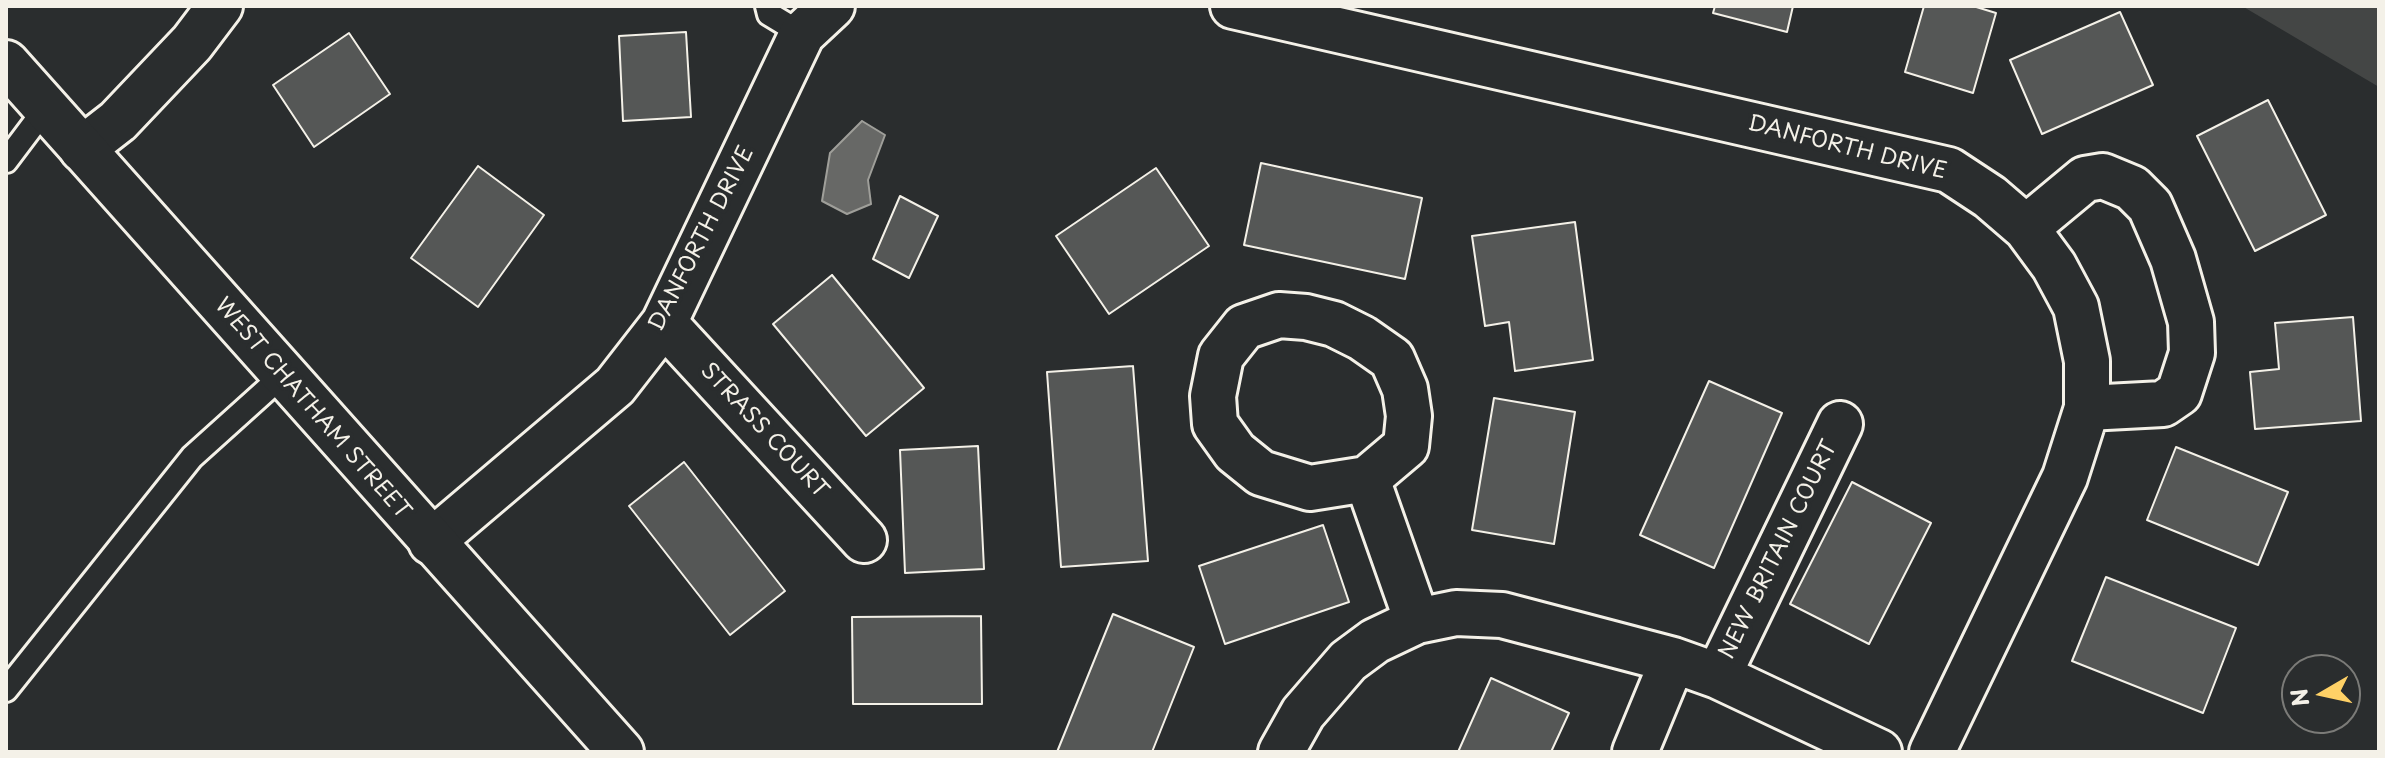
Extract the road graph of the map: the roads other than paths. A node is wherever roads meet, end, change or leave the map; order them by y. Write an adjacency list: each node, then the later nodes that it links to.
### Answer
1 (220, 6): 7 (street)
2 (767, 6): 4 (lane)
3 (1233, 6): 9 (street, DANFORTH DRIVE)
4 (817, 20): 10 (street, DANFORTH DRIVE)
5 (6, 63): 6 (street, WEST CHATHAM STREET)
6 (46, 108): 7 (street, WEST CHATHAM STREET); 8 (lane)
7 (82, 149): 11 (street, WEST CHATHAM STREET)
8 (6, 161)
9 (2026, 228): 12 (street, DANFORTH DRIVE); 12 (street)
10 (664, 323): 15 (street, STRASS COURT); 16 (street, DANFORTH DRIVE)
11 (283, 375): 16 (street, WEST CHATHAM STREET); 20 (lane)
12 (2087, 408): 25 (street, DANFORTH DRIVE)
13 (1840, 424): 19 (street, NEW BRITAIN COURT)
14 (1367, 479): 14 (street); 17 (street)
15 (864, 540)
16 (431, 542): 21 (street, WEST CHATHAM STREET)
17 (1417, 621): 18 (street); 22 (street)
18 (1673, 660): 19 (street); 23 (street)
19 (1718, 676): 24 (street)
20 (6, 690)
21 (621, 752)
22 (1281, 752)
23 (1635, 752)
24 (1879, 752)
25 (1932, 752)

